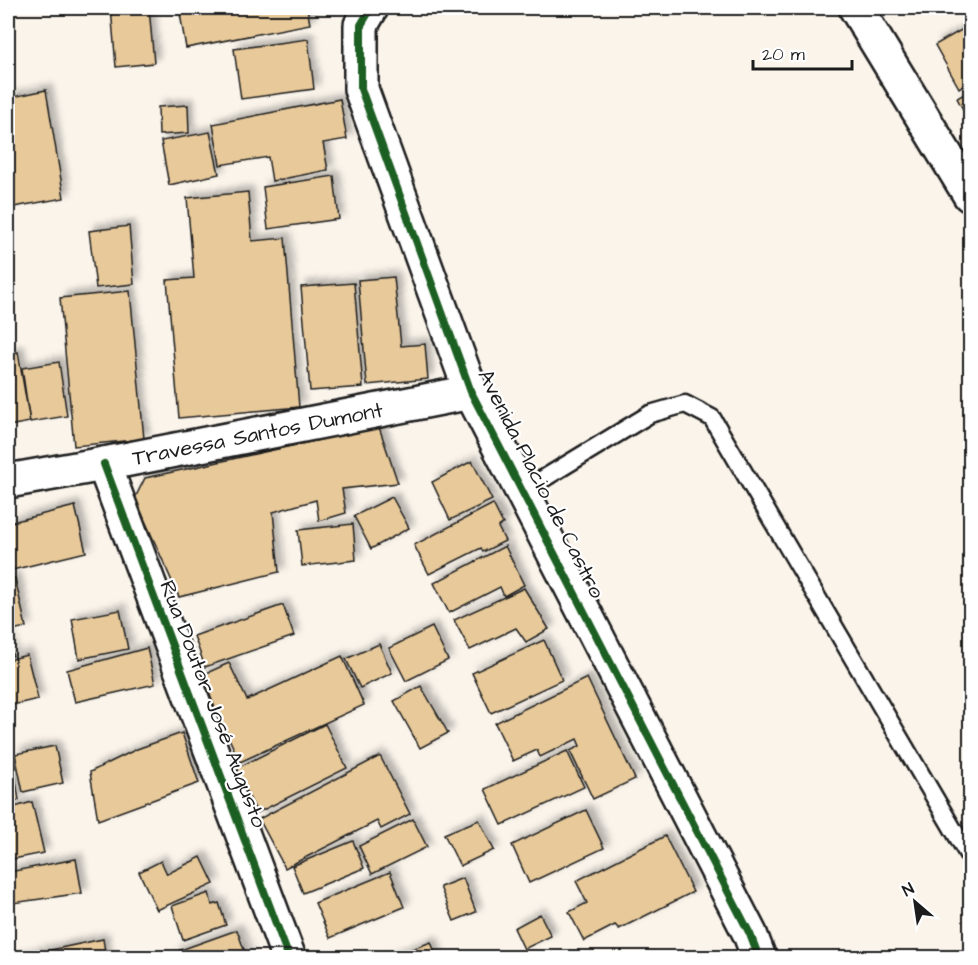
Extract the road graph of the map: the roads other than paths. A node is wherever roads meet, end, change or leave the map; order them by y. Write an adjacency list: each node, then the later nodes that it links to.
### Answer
1 (372, 8): 4 (street, Avenida Placio de Castro)
2 (856, 8): 3 (street)
3 (970, 195)
4 (471, 392): 5 (street, Travessa Santos Dumont); 7 (street, Avenida Placio de Castro)
5 (104, 464): 6 (street, Travessa Santos Dumont); 9 (street, Rua Doutor José Augusto)
6 (8, 480)
7 (523, 490): 8 (lane); 10 (street, Avenida Placio de Castro)
8 (970, 858)
9 (290, 957)
10 (759, 957)

